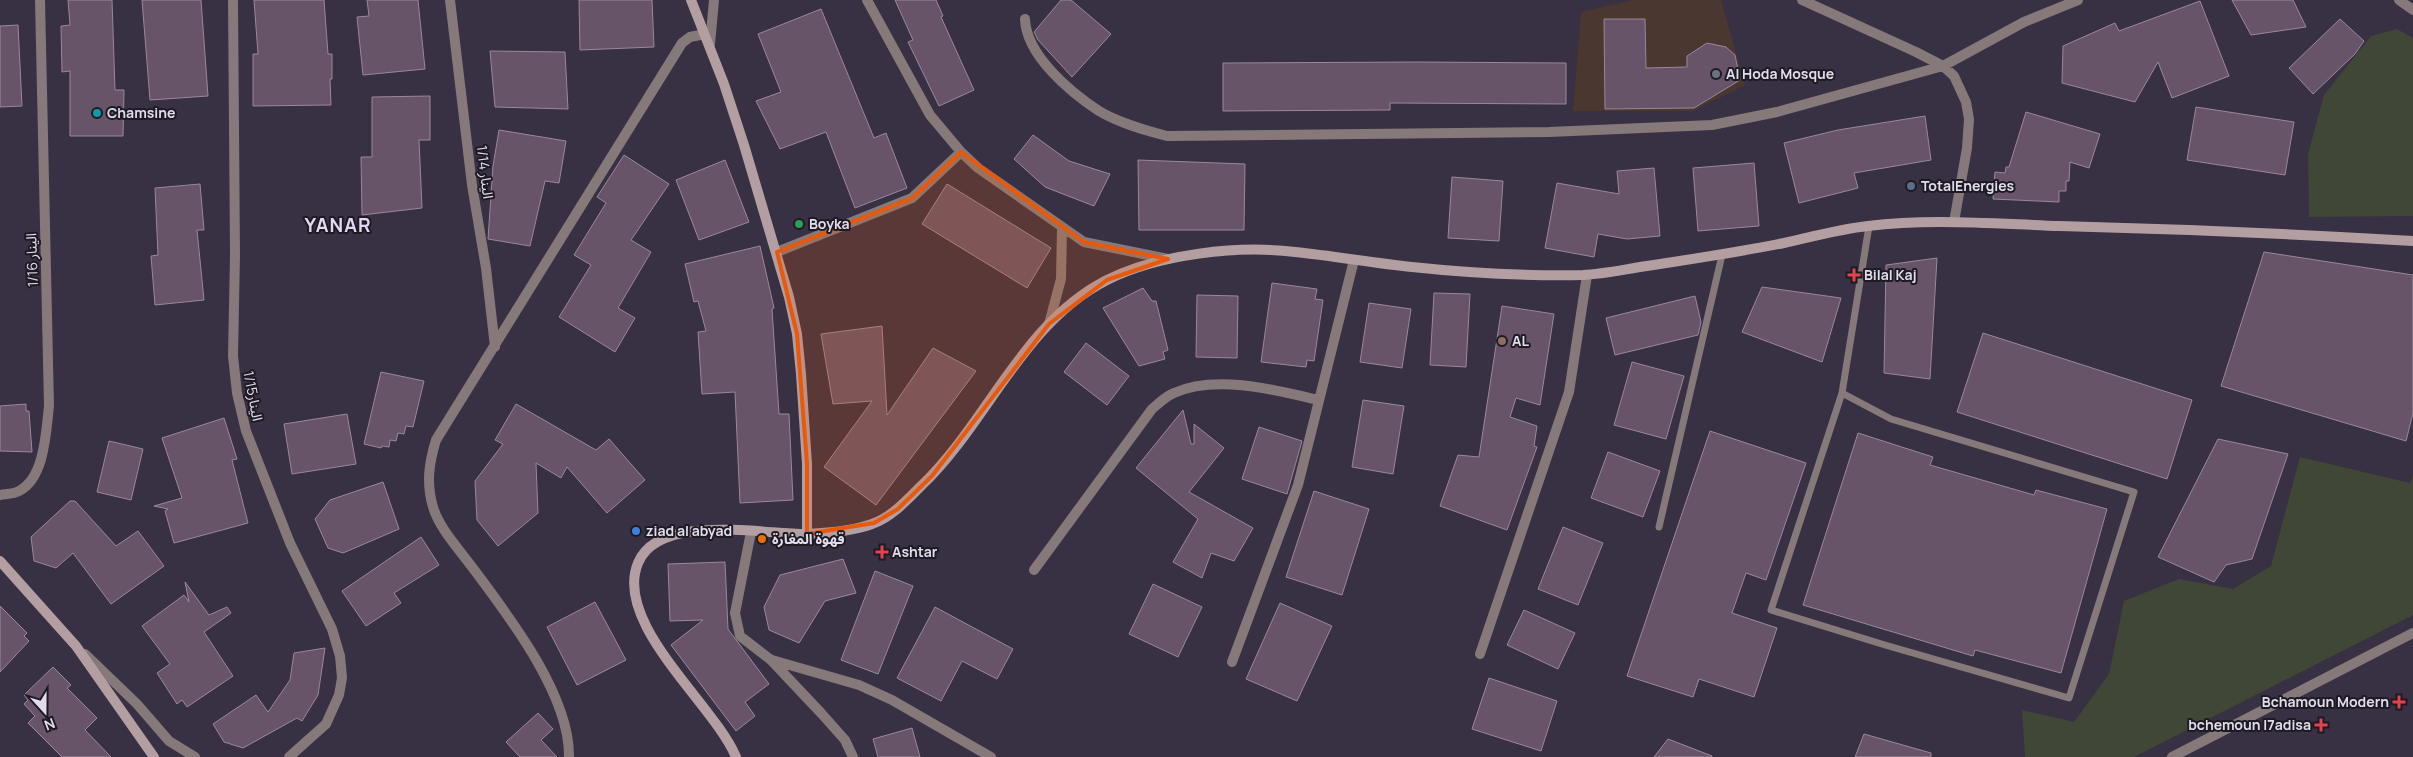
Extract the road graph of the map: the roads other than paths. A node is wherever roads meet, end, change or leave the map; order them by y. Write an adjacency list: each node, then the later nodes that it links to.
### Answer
1 (40, 0): 29 (street, الينار 1/16)
2 (233, 0): 43 (street, الينار1/15)
3 (450, 0): 26 (street, الينار 1/14)
4 (691, 0): 12 (main road)
5 (714, 0): 13 (street)
6 (867, 0): 15 (street)
7 (1802, 0): 14 (street)
8 (2078, 0): 14 (street)
9 (2399, 0): 10 (street)
10 (2413, 10)
11 (1025, 19): 14 (street)
12 (705, 34): 13 (main road); 26 (street)
13 (710, 47): 20 (main road)
14 (1943, 66): 16 (street)
15 (962, 152): 18 (street); 20 (street)
16 (1954, 222): 17 (main road); 19 (main road)
17 (1869, 226): 21 (main road); 27 (lane)
18 (1062, 229): 22 (street); 25 (street)
19 (2413, 241)
20 (777, 252): 32 (main road)
21 (1722, 255): 24 (main road); 30 (lane)
22 (1168, 259): 23 (main road); 25 (main road)
23 (1354, 260): 24 (main road); 28 (street)
24 (1587, 275): 37 (street)
25 (1049, 324): 32 (main road)
26 (495, 347): 44 (street)
27 (1842, 393): 27 (lane)
28 (1318, 400): 34 (street); 39 (street)
29 (0, 495)
30 (1659, 527)
31 (750, 532): 32 (main road); 38 (street); 45 (main road)
32 (807, 534)
33 (0, 561): 36 (main road)
34 (1034, 570)
35 (2413, 633): 49 (street)
36 (76, 646): 41 (main road); 42 (street)
37 (1480, 654)
38 (771, 660): 40 (street); 46 (street)
39 (1232, 662)
40 (968, 743): 47 (street); 48 (street)
41 (154, 757)
42 (195, 757)
43 (289, 757)
44 (569, 757)
45 (736, 757)
46 (853, 757)
47 (976, 757)
48 (991, 757)
49 (2172, 757)

